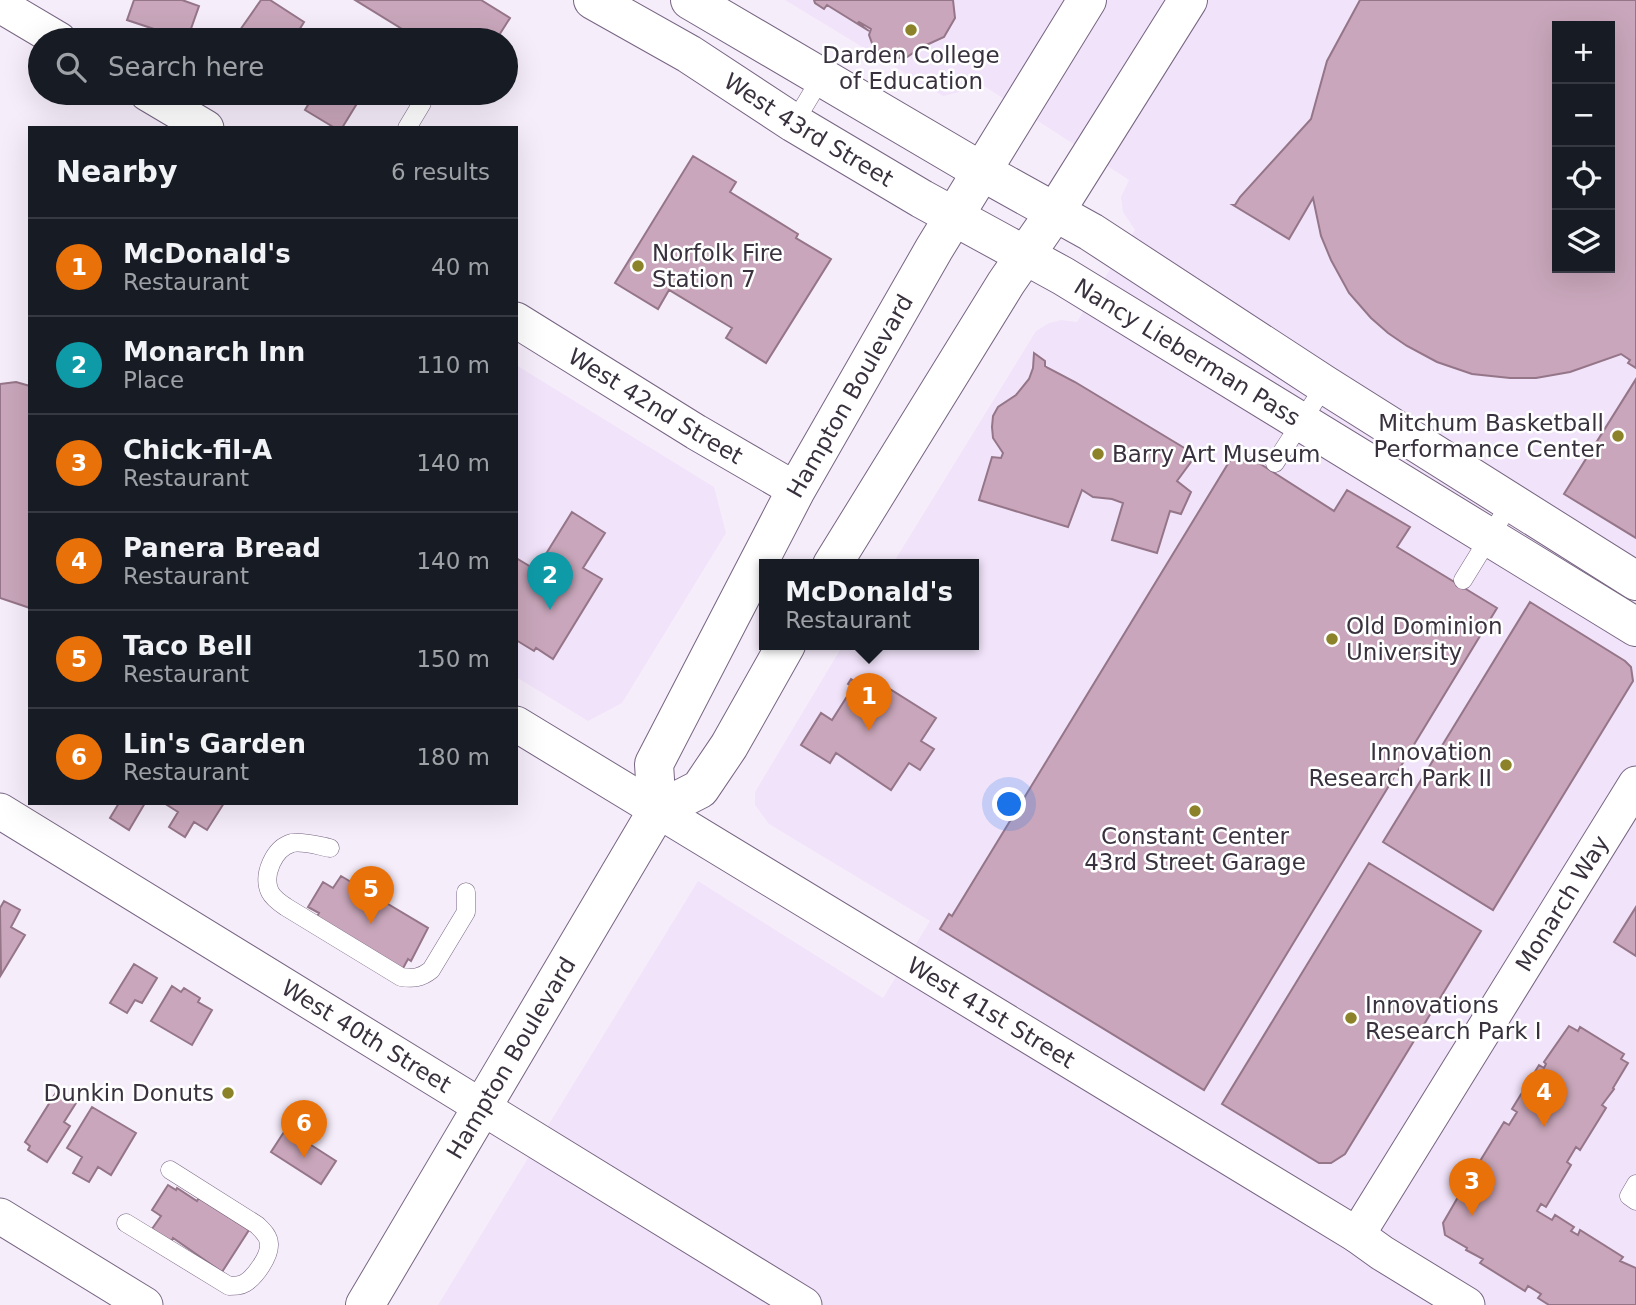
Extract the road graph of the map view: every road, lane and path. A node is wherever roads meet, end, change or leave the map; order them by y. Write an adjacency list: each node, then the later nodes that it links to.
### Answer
1 (593, 0): 10 (main road, West 43rd Street)
2 (690, 0): 7 (main road)
3 (1087, 0): 13 (main road, Hampton Boulevard)
4 (1188, 0): 14 (main road)
5 (0, 5): 6 (street)
6 (39, 28)
7 (821, 78): 10 (lane); 13 (main road)
8 (167, 105): 11 (street)
9 (421, 105): 12 (lane)
10 (794, 123): 15 (main road, West 43rd Street)
11 (203, 126)
12 (408, 126)
13 (981, 171): 14 (main road); 15 (main road, Hampton Boulevard)
14 (1055, 212): 16 (main road); 18 (main road, Nancy Lieberman Pass)
15 (954, 216): 16 (main road, West 43rd Street); 21 (main road, Hampton Boulevard)
16 (1026, 255): 19 (main road, Nancy Lieberman Pass); 25 (main road)
17 (518, 321): 21 (street, West 42nd Street)
18 (1325, 385): 19 (lane); 22 (main road, Nancy Lieberman Pass)
19 (1301, 422): 20 (lane); 23 (main road, Nancy Lieberman Pass)
20 (1275, 463)
21 (796, 490): 24 (main road, Hampton Boulevard)
22 (1511, 502): 23 (lane); 28 (main road, Nancy Lieberman Pass)
23 (1489, 537): 27 (lane); 29 (main road, Nancy Lieberman Pass)
24 (760, 559)
25 (836, 559)
26 (759, 561): 34 (main road, Hampton Boulevard)
27 (1462, 580)
28 (1636, 581)
29 (1636, 627)
30 (783, 650): 34 (main road)
31 (518, 725): 34 (street, West 41st Street)
32 (1636, 784): 43 (street, Monarch Way)
33 (0, 811): 37 (street, West 40th Street)
34 (657, 811): 37 (main road, Hampton Boulevard); 43 (street, West 41st Street)
35 (330, 848): 36 (lane)
36 (466, 892)
37 (482, 1108): 45 (main road, Hampton Boulevard); 46 (street, West 40th Street)
38 (170, 1170): 42 (lane)
39 (1636, 1184): 40 (lane)
40 (1636, 1201)
41 (0, 1216): 44 (street)
42 (127, 1223)
43 (1357, 1235): 47 (street, West 41st Street)
44 (145, 1305)
45 (365, 1305)
46 (804, 1305)
47 (1466, 1305)

